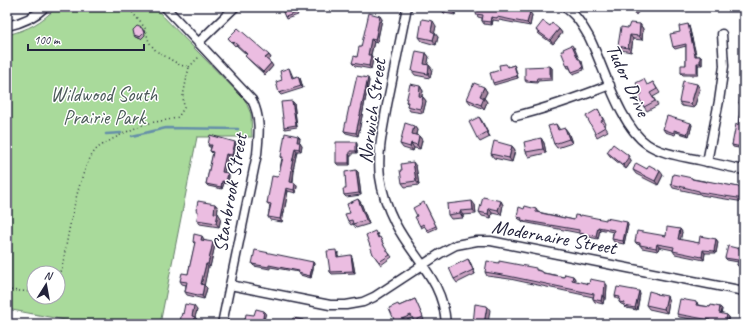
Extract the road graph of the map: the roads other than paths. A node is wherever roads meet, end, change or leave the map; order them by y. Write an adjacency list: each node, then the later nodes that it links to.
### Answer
1 (45, 7): 6 (street)
2 (165, 7): 8 (street, Stanbrook Street)
3 (235, 7): 8 (street)
4 (407, 7): 13 (street, Norwich Street)
5 (564, 7): 9 (street, Tudor Drive)
6 (7, 26)
7 (722, 34): 11 (street)
8 (199, 42): 14 (street, Stanbrook Street)
9 (610, 84): 10 (street); 11 (street, Tudor Drive)
10 (516, 116)
11 (707, 162): 12 (street, Tudor Drive)
12 (744, 170)
13 (423, 265): 14 (street, Modernaire Street); 15 (street, Modernaire Street); 17 (street, Norwich Street)
14 (230, 285): 16 (street, Stanbrook Street)
15 (744, 291)
16 (222, 324)
17 (446, 324)

